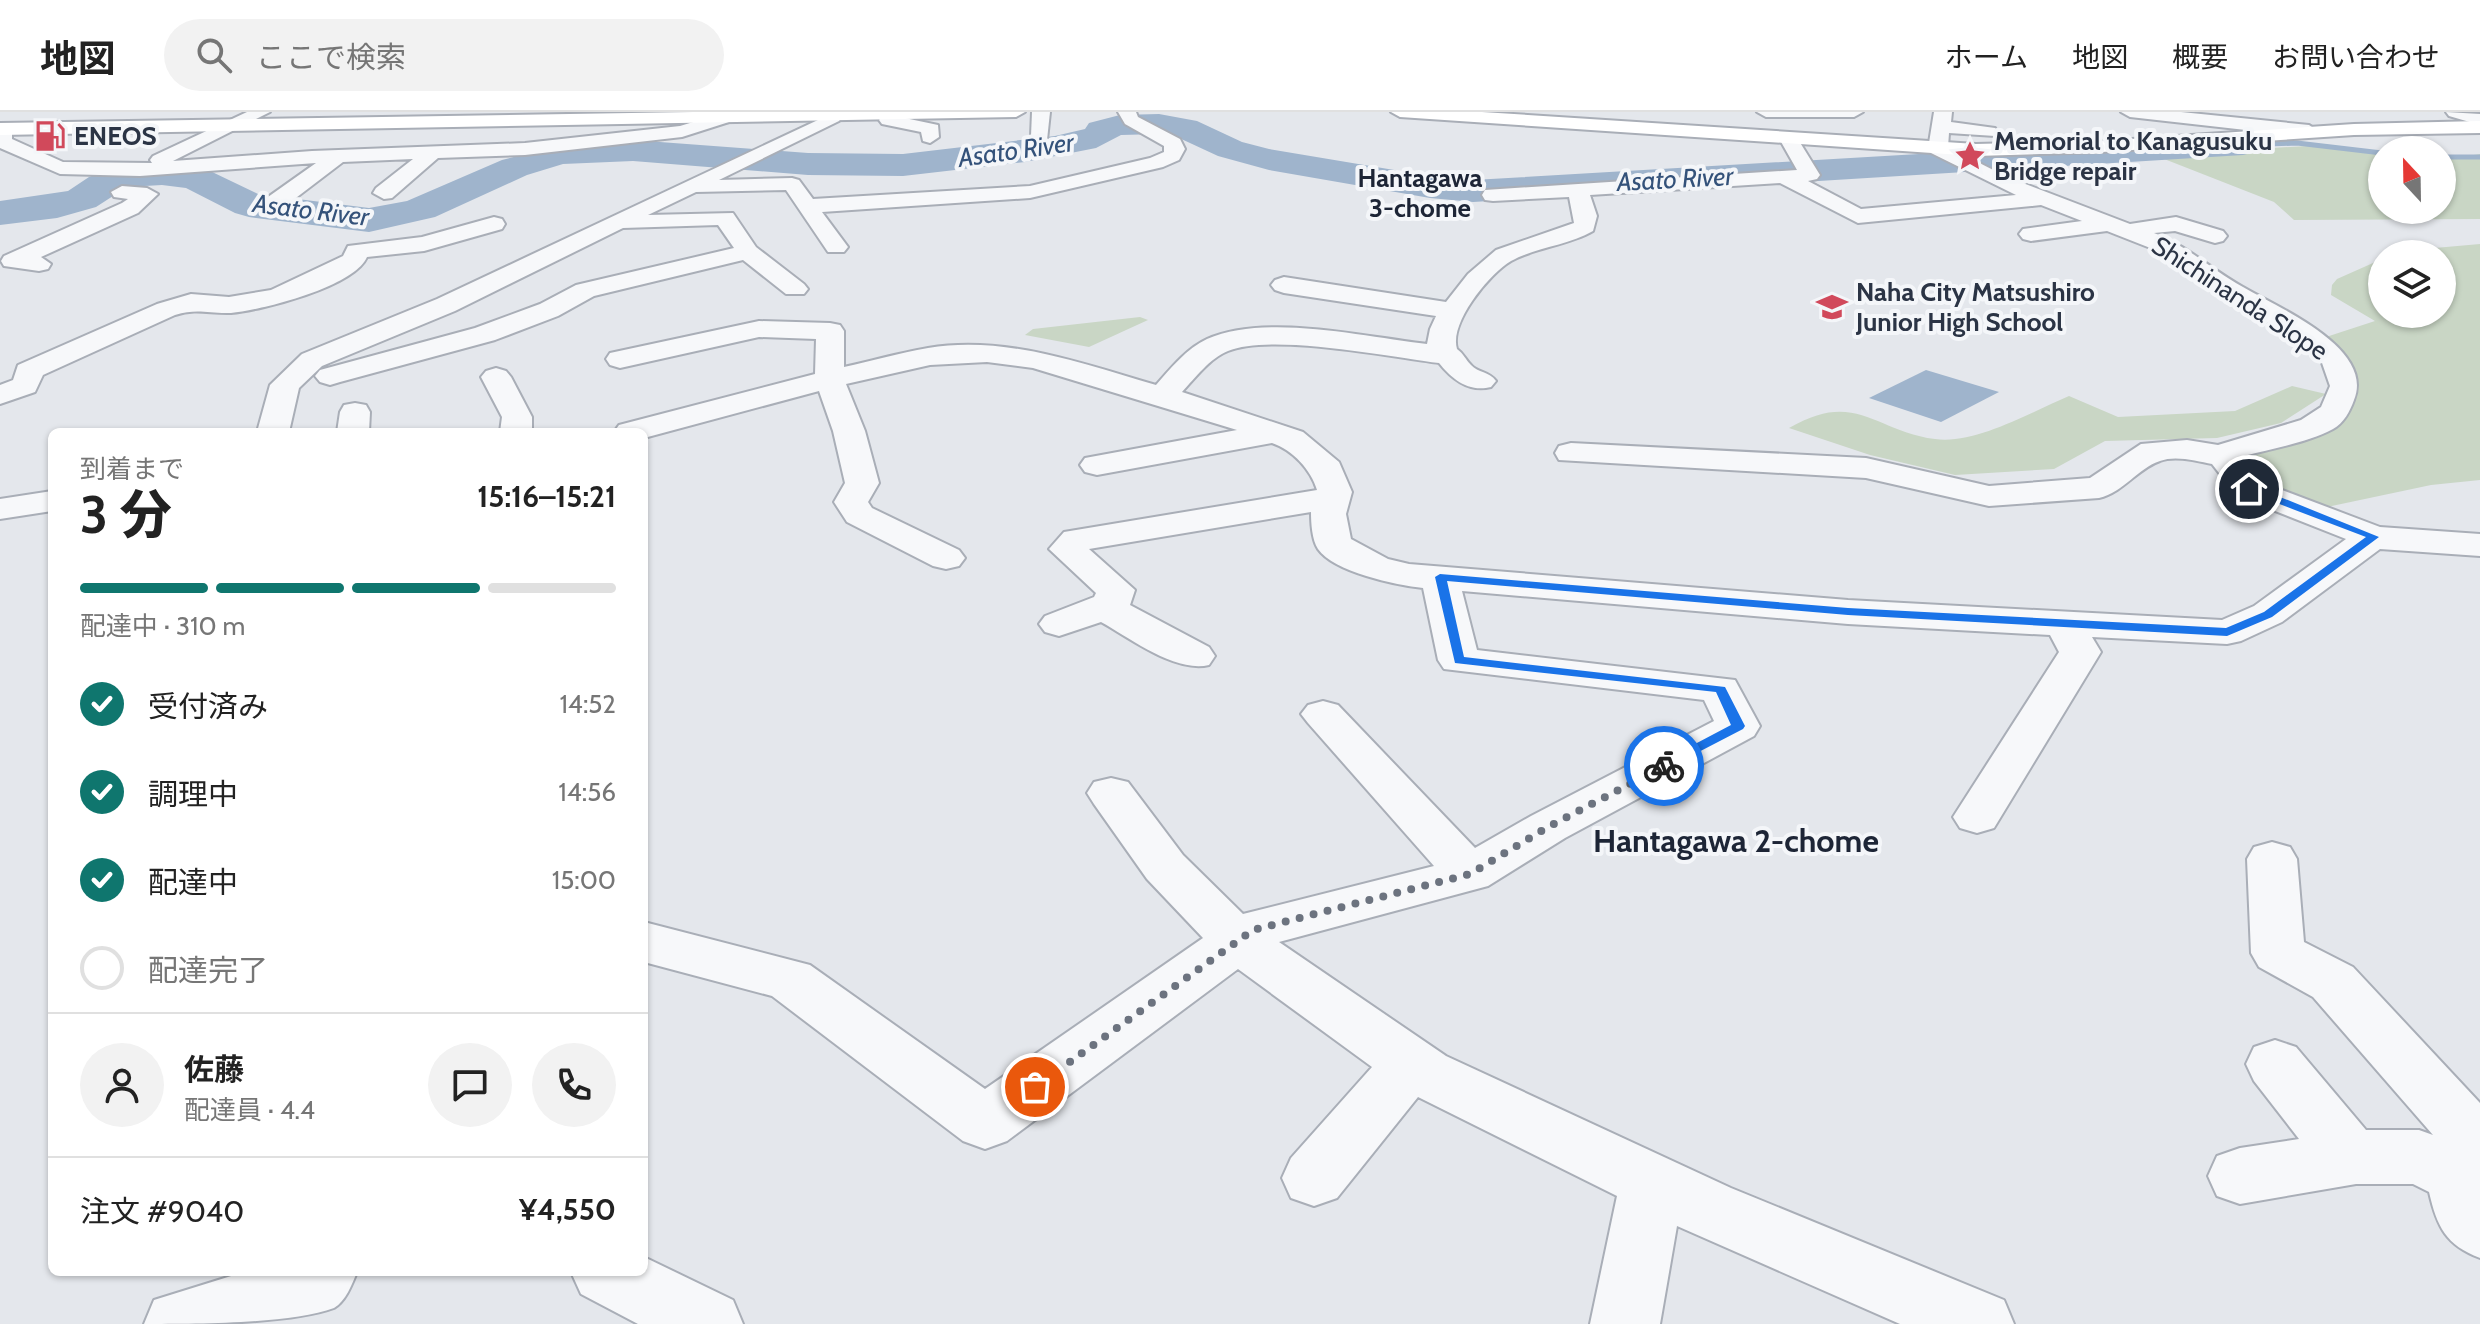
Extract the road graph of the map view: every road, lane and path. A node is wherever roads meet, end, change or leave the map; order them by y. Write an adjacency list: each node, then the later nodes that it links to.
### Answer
1 (261, 112): 20 (street)
2 (1016, 112): 13 (street)
3 (1041, 112): 25 (street)
4 (1400, 112): 27 (street)
5 (1766, 112): 6 (street)
6 (1854, 112)
7 (2130, 112): 23 (street)
8 (2266, 112): 23 (street)
9 (2283, 112): 23 (street)
10 (2455, 112): 19 (street)
11 (2473, 113): 12 (street)
12 (2480, 113)
13 (892, 116): 14 (street); 26 (street)
14 (833, 117): 16 (street); 36 (street)
15 (1736, 117): 27 (street)
16 (723, 118): 20 (street); 29 (street)
17 (1135, 120): 42 (street)
18 (1942, 120): 24 (street); 31 (street)
19 (2480, 120)
20 (235, 124): 22 (street); 33 (street)
21 (2480, 127): 23 (street)
22 (2, 129): 33 (street)
23 (2320, 131): 31 (street)
24 (1988, 132)
25 (1040, 136)
26 (930, 137)
27 (1744, 137): 28 (street)
28 (1789, 140): 31 (street); 32 (street)
29 (431, 154): 30 (street); 38 (street)
30 (337, 157): 33 (street); 41 (street)
31 (1953, 158): 40 (street, Shichinanda Slope)
32 (1782, 176): 37 (street); 43 (street)
33 (136, 178): 44 (street); 57 (street)
34 (824, 182): 35 (street)
35 (792, 184): 36 (street); 42 (street)
36 (688, 187): 46 (street)
37 (1577, 190): 39 (street); 62 (street)
38 (384, 193)
39 (1493, 195)
40 (2043, 198): 43 (street); 48 (street, Shichinanda Slope)
41 (276, 202)
42 (808, 206): 52 (street)
43 (1943, 208): 47 (street)
44 (74, 211)
45 (494, 224): 54 (street)
46 (612, 224): 51 (street); 55 (street)
47 (1988, 224)
48 (2121, 227): 49 (street); 50 (street); 78 (street, Shichinanda Slope)
49 (2031, 234)
50 (2215, 236)
51 (566, 246): 53 (street); 70 (street)
52 (836, 247)
53 (507, 250)
54 (356, 251): 56 (street); 61 (street)
55 (748, 252): 60 (street); 70 (street)
56 (323, 255)
57 (39, 264)
58 (235, 278): 61 (street)
59 (1284, 285): 62 (street)
60 (795, 289)
61 (191, 301): 66 (street)
62 (1452, 311): 63 (street)
63 (1446, 355): 69 (street); 72 (street)
64 (0, 358): 66 (street)
65 (620, 359): 68 (street)
66 (28, 371): 71 (street)
67 (496, 377): 74 (street)
68 (829, 379): 72 (street); 75 (street); 85 (street)
69 (1481, 381)
70 (285, 385): 73 (street)
71 (0, 395)
72 (1163, 396): 76 (street)
73 (274, 428)
74 (516, 428)
75 (645, 428)
76 (1274, 432): 79 (street); 80 (street)
77 (1571, 453): 78 (street)
78 (2224, 456): 83 (street)
79 (1097, 465)
80 (1333, 498): 86 (street); 88 (street)
81 (48, 502): 82 (street)
82 (0, 509)
83 (2389, 539): 84 (street); 87 (street); 89 (street)
84 (2480, 545)
85 (946, 558)
86 (1440, 577): 89 (street); 96 (street)
87 (2480, 577)
88 (1103, 607): 90 (street); 91 (street)
89 (2064, 623): 94 (street)
90 (1059, 624)
91 (1194, 656)
92 (1323, 714): 96 (street)
93 (1111, 793): 97 (street)
94 (1977, 817)
95 (2272, 859): 104 (street)
96 (1470, 874): 97 (street)
97 (1237, 941): 98 (street); 99 (street)
98 (648, 943)
99 (1411, 1063): 103 (street); 105 (street)
100 (2275, 1064): 101 (street)
101 (2351, 1158): 102 (street); 104 (street)
102 (2240, 1176)
103 (1314, 1178)
104 (2474, 1181)
105 (1652, 1182): 108 (street); 111 (street)
106 (320, 1276): 109 (street)
107 (613, 1276): 110 (street)
108 (1968, 1321)
109 (179, 1324)
110 (708, 1324)
111 (1625, 1324)

